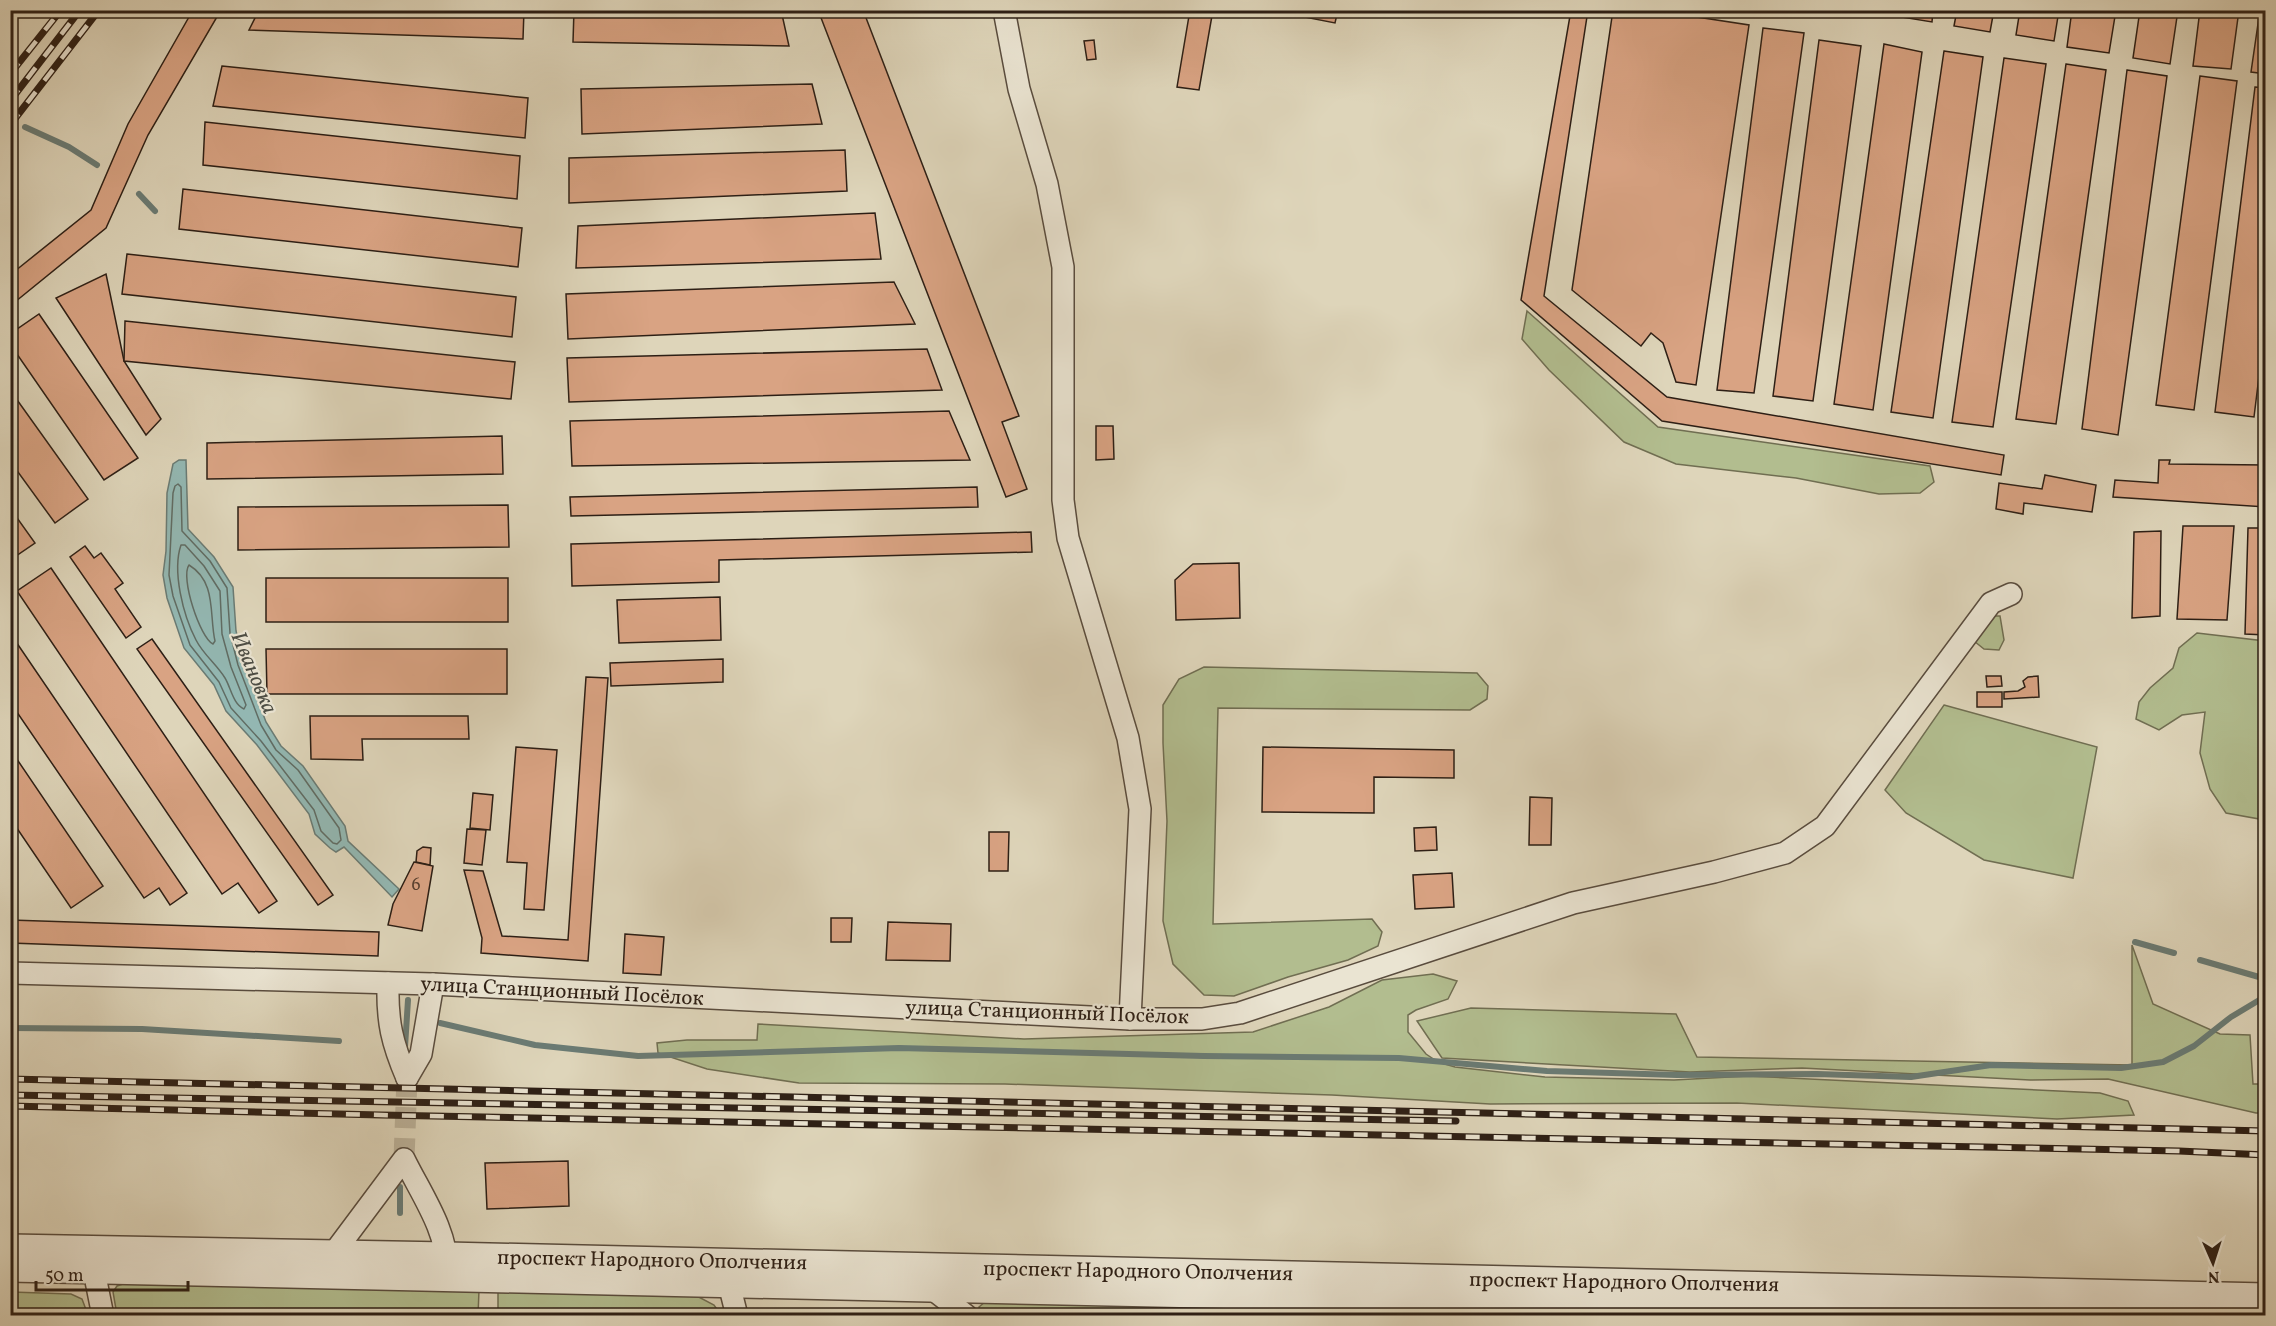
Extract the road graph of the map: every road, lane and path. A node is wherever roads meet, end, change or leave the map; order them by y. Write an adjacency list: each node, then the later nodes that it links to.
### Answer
1 (1004, 10): 6 (street)
2 (2011, 594): 6 (street, улица Станционный Посёлок)
3 (10, 973): 4 (street, улица Станционный Посёлок)
4 (388, 983): 5 (street, улица Станционный Посёлок); 5 (street)
5 (433, 984): 6 (street, улица Станционный Посёлок)
6 (1130, 1019)
7 (10, 1248): 8 (street, проспект Народного Ополчения)
8 (91, 1260): 9 (street, проспект Народного Ополчения); 11 (street, проспект Народного Ополчения); 17 (street)
9 (333, 1264): 10 (street, проспект Народного Ополчения); 10 (street)
10 (447, 1266): 12 (street, проспект Народного Ополчения)
11 (10, 1268)
12 (729, 1273): 13 (street, проспект Народного Ополчения); 15 (street, проспект Народного Ополчения); 18 (street)
13 (931, 1288): 16 (street, проспект Народного Ополчения); 19 (street)
14 (2265, 1297): 15 (street, проспект Народного Ополчения)
15 (2079, 1307): 16 (street, проспект Народного Ополчения); 20 (street, проспект Народного Ополчения)
16 (1899, 1312)
17 (102, 1316)
18 (737, 1316)
19 (967, 1316)
20 (2215, 1316)

